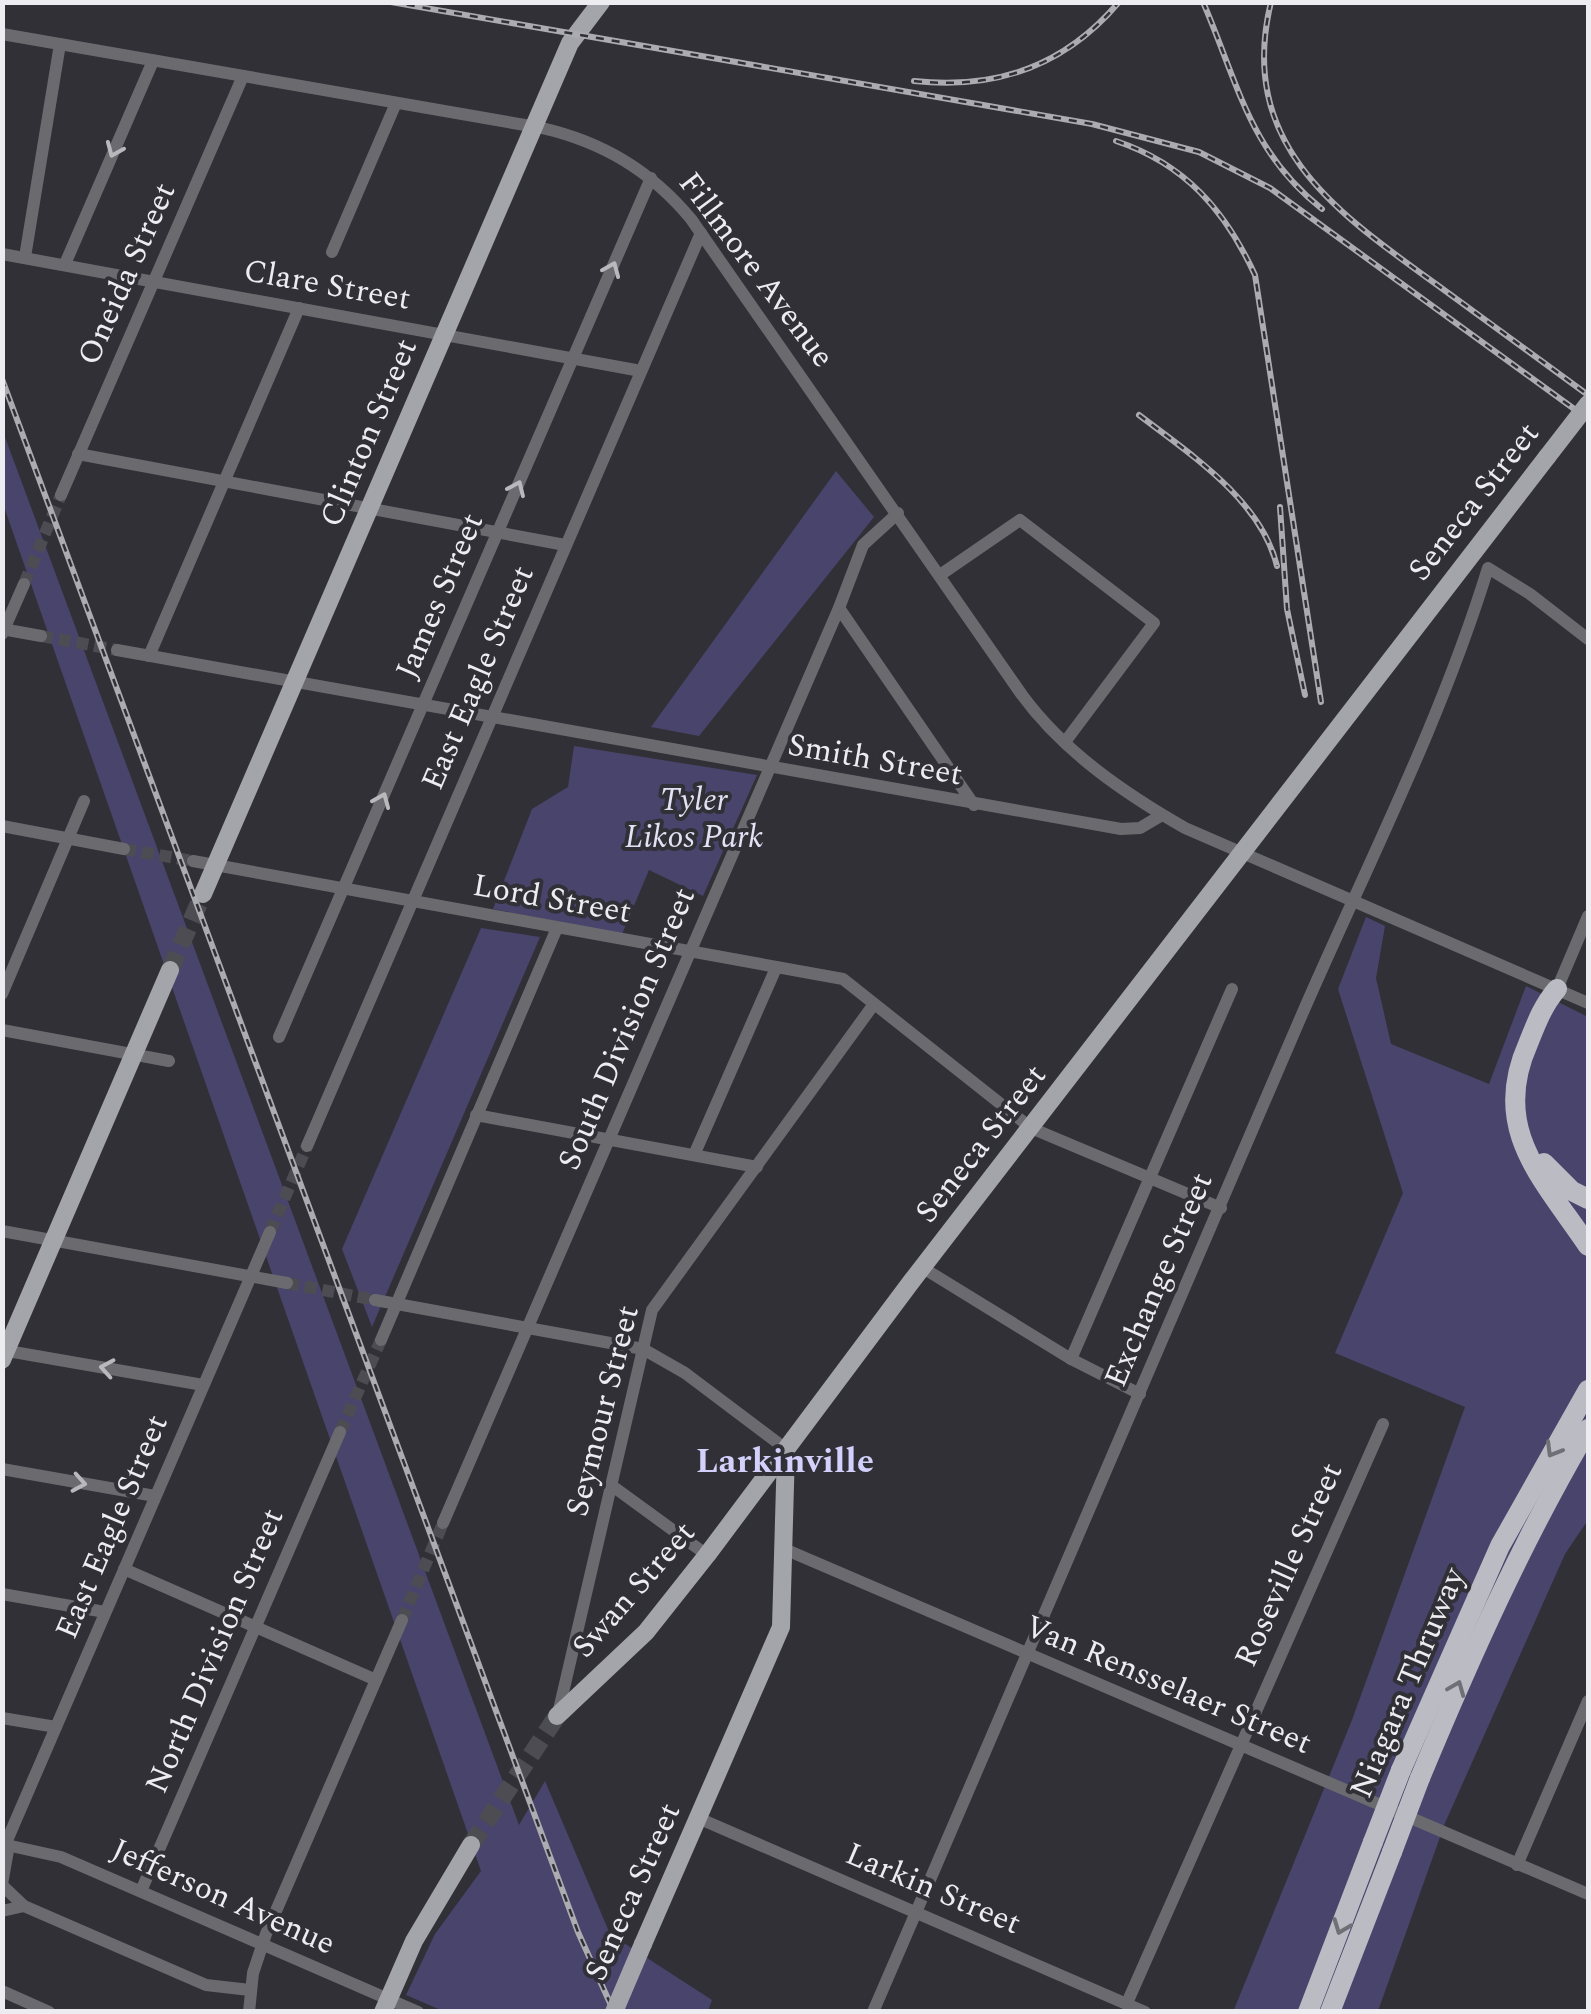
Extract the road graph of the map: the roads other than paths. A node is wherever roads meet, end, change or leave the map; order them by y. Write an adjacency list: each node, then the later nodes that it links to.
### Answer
1 (601, 2): 7 (main road, Clinton Street)
2 (2, 34): 3 (street, Fillmore Avenue)
3 (60, 44): 4 (street, Fillmore Avenue); 12 (street)
4 (153, 61): 5 (street, Fillmore Avenue); 13 (street, one-way to 13)
5 (242, 76): 6 (street, Fillmore Avenue); 14 (street, Oneida Street)
6 (396, 103): 7 (street, Fillmore Avenue); 10 (street)
7 (534, 127): 8 (street, Fillmore Avenue); 16 (main road, Clinton Street)
8 (651, 178): 9 (street, Fillmore Avenue); 17 (street, James Street, one-way to 8)
9 (701, 232): 18 (street, East Eagle Street); 24 (street, Fillmore Avenue)
10 (332, 252)
11 (2, 254): 12 (street, Clare Street)
12 (25, 258): 13 (street, Clare Street)
13 (66, 264): 14 (street, Clare Street)
14 (154, 281): 15 (street, Clare Street); 20 (street, Oneida Street)
15 (299, 308): 16 (street, Clare Street); 21 (street)
16 (444, 335): 17 (street, Clare Street); 23 (main road, Clinton Street)
17 (574, 358): 18 (street, Clare Street); 25 (street, James Street, one-way to 17)
18 (641, 371): 26 (street, East Eagle Street)
19 (1588, 404): 46 (main road, Seneca Street, bridge)
20 (78, 454): 21 (street); 22 (street, Oneida Street)
21 (223, 481): 23 (street); 34 (street)
22 (61, 495)
23 (369, 508): 25 (street); 35 (main road, Clinton Street)
24 (898, 513): 27 (street, Fillmore Avenue); 29 (street, South Division Street)
25 (498, 532): 26 (street); 36 (street, James Street)
26 (565, 545): 37 (street, East Eagle Street)
27 (940, 575): 38 (street, Fillmore Avenue); 38 (street)
28 (24, 584): 30 (street)
29 (839, 608): 39 (street, South Division Street); 41 (street)
30 (3, 631): 31 (street)
31 (41, 636)
32 (1588, 640): 51 (street, Exchange Street)
33 (117, 650): 34 (street, Smith Street)
34 (149, 656): 35 (street, Smith Street)
35 (294, 683): 36 (street, Smith Street); 48 (main road, Clinton Street)
36 (422, 706): 37 (street, Smith Street); 49 (street, James Street, one-way to 36)
37 (490, 718): 39 (street, Smith Street); 52 (street, East Eagle Street)
38 (1065, 742): 42 (street, Fillmore Avenue)
39 (770, 769): 41 (street, Smith Street); 55 (street, South Division Street)
40 (84, 801): 44 (street)
41 (974, 805): 42 (street, Smith Street)
42 (1162, 815): 46 (street)
43 (2, 826): 44 (street)
44 (68, 838): 45 (street); 60 (street)
45 (124, 849)
46 (1243, 853): 51 (street); 68 (main road, Seneca Street)
47 (193, 861): 48 (street, Lord Street)
48 (216, 866): 49 (street, Lord Street); 50 (main road, Clinton Street)
49 (343, 889): 52 (street, Lord Street); 64 (street, James Street)
50 (203, 894)
51 (1352, 901): 59 (street); 75 (street, Exchange Street)
52 (412, 902): 54 (street, Lord Street); 70 (street, East Eagle Street)
53 (1588, 916): 59 (street)
54 (557, 928): 55 (street, Lord Street); 67 (street)
55 (689, 951): 56 (street, Lord Street); 69 (street, South Division Street)
56 (776, 968): 62 (street, Lord Street); 71 (street)
57 (170, 970): 65 (main road)
58 (1232, 989): 73 (street)
59 (1557, 989): 61 (street); 74 (highway); 79 (highway)
60 (2, 994)
61 (1588, 1003)
62 (874, 1004): 68 (street, Lord Street); 72 (street, Seymour Street)
63 (2, 1030): 65 (street)
64 (279, 1037)
65 (134, 1054): 66 (street); 78 (main road)
66 (169, 1061)
67 (476, 1115): 69 (street); 84 (street)
68 (1031, 1128): 73 (street, Lord Street); 80 (main road, Seneca Street)
69 (609, 1139): 71 (street); 85 (street, South Division Street)
70 (307, 1146)
71 (694, 1155): 72 (street)
72 (757, 1167): 87 (street, Seymour Street)
73 (1152, 1179): 75 (street, Lord Street); 89 (street)
74 (1588, 1199)
75 (1220, 1208): 91 (street, Exchange Street)
76 (2, 1231): 78 (street)
77 (270, 1232): 81 (street, East Eagle Street)
78 (54, 1241): 81 (street); 88 (main road)
79 (1588, 1246)
80 (923, 1268): 89 (street); 96 (main road, Seneca Street)
81 (250, 1276): 82 (street); 90 (street, East Eagle Street)
82 (287, 1283)
83 (375, 1300): 84 (street)
84 (396, 1304): 85 (street); 86 (street)
85 (528, 1328): 87 (street); 101 (street, South Division Street)
86 (380, 1340)
87 (643, 1349): 96 (street); 98 (street, Seymour Street)
88 (4, 1354): 90 (street, one-way to 88)
89 (1072, 1359): 91 (street)
90 (204, 1385): 100 (street, East Eagle Street)
91 (1140, 1394): 109 (street, Exchange Street)
92 (1583, 1399): 99 (highway, Niagara Thruway, one-way to 99)
93 (1383, 1424): 115 (street, Roseville Street)
94 (1588, 1429): 99 (highway, Niagara Thruway)
95 (340, 1432): 108 (street, North Division Street)
96 (786, 1450): 102 (main road, Seneca Street); 103 (main road, Swan Street)
97 (2, 1470): 100 (street, one-way to 100)
98 (611, 1484): 103 (street); 112 (street, Seymour Street)
99 (1538, 1495): 119 (highway, Niagara Thruway, bridge)
100 (156, 1496): 104 (street, East Eagle Street)
101 (443, 1523)
102 (782, 1548): 109 (street, Van Rensselaer Street); 116 (main road, Seneca Street)
103 (707, 1555): 112 (main road, Swan Street)
104 (124, 1569): 106 (street, East Eagle Street); 108 (street)
105 (2, 1594): 106 (street)
106 (105, 1612): 114 (street, East Eagle Street)
107 (402, 1620): 110 (street)
108 (256, 1626): 110 (street); 122 (street, North Division Street)
109 (1027, 1654): 115 (street, Van Rensselaer Street); 126 (street, Exchange Street)
110 (376, 1680): 127 (street)
111 (1588, 1701): 120 (street)
112 (558, 1716)
113 (2, 1718): 114 (street)
114 (56, 1727): 117 (street, East Eagle Street)
115 (1239, 1746): 120 (street, Van Rensselaer Street); 130 (street, Roseville Street)
116 (698, 1818): 126 (street, Larkin Street); 135 (main road, Seneca Street, bridge)
117 (5, 1845): 121 (street, East Eagle Street); 122 (street, Jefferson Avenue)
118 (471, 1845): 131 (main road)
119 (1382, 1847): 138 (highway, Niagara Thruway, one-way to 138); 139 (highway, Niagara Thruway)
120 (1517, 1864): 123 (street, Van Rensselaer Street)
121 (2, 1885): 124 (street, East Eagle Street)
122 (141, 1891): 127 (street, Jefferson Avenue)
123 (1588, 1894)
124 (24, 1906): 125 (street); 128 (street, East Eagle Street)
125 (2, 1911)
126 (917, 1912): 130 (street, Larkin Street); 136 (street, Exchange Street)
127 (262, 1944): 128 (street); 131 (street, Jefferson Avenue)
128 (250, 1990): 133 (street)
129 (2, 1991): 132 (street)
130 (1126, 2004): 137 (street, Larkin Street)
131 (386, 2005): 134 (street, Jefferson Avenue)
132 (49, 2012)
133 (249, 2012)
134 (418, 2012)
135 (614, 2012)
136 (873, 2012)
137 (1145, 2012)
138 (1308, 2012)
139 (1330, 2012)

